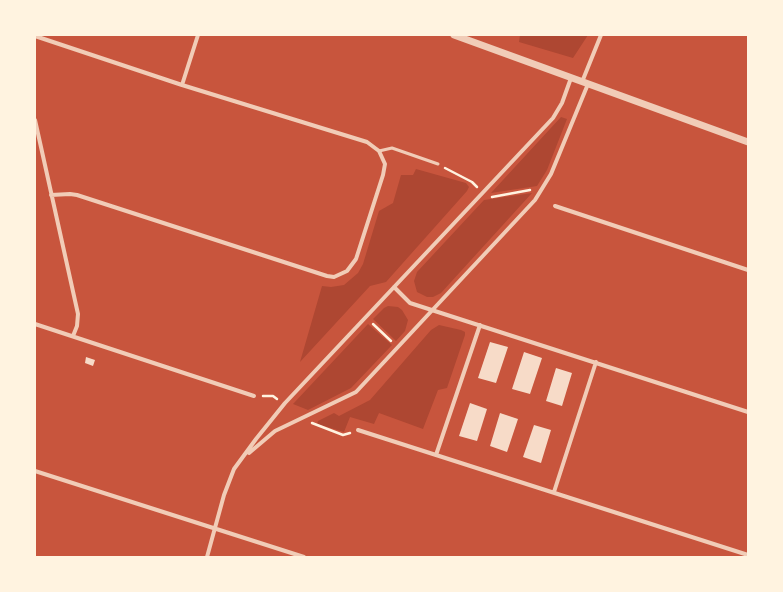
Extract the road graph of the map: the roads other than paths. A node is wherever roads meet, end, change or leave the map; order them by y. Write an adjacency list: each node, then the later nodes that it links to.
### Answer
1 (198, 35): 7 (street)
2 (454, 35): 5 (street)
3 (601, 35): 6 (street)
4 (35, 36): 7 (street)
5 (572, 78): 6 (street); 15 (street)
6 (585, 83): 9 (street); 16 (street)
7 (182, 85): 10 (street)
8 (35, 120): 12 (street)
9 (748, 142)
10 (379, 151): 11 (lane); 12 (street)
11 (438, 164)
12 (51, 195): 19 (street)
13 (555, 206): 14 (street)
14 (748, 270)
15 (394, 287): 16 (street); 25 (street)
16 (434, 310): 18 (street); 25 (street)
17 (35, 324): 19 (street)
18 (480, 325): 20 (street); 24 (street)
19 (73, 336): 21 (street)
20 (596, 362): 22 (street); 27 (street)
21 (254, 396)
22 (748, 412)
23 (358, 430): 24 (street)
24 (436, 456): 27 (street)
25 (234, 469): 28 (street)
26 (35, 471): 28 (street)
27 (554, 492): 29 (street)
28 (214, 528): 30 (street); 31 (street)
29 (748, 555)
30 (207, 557)
31 (304, 557)

